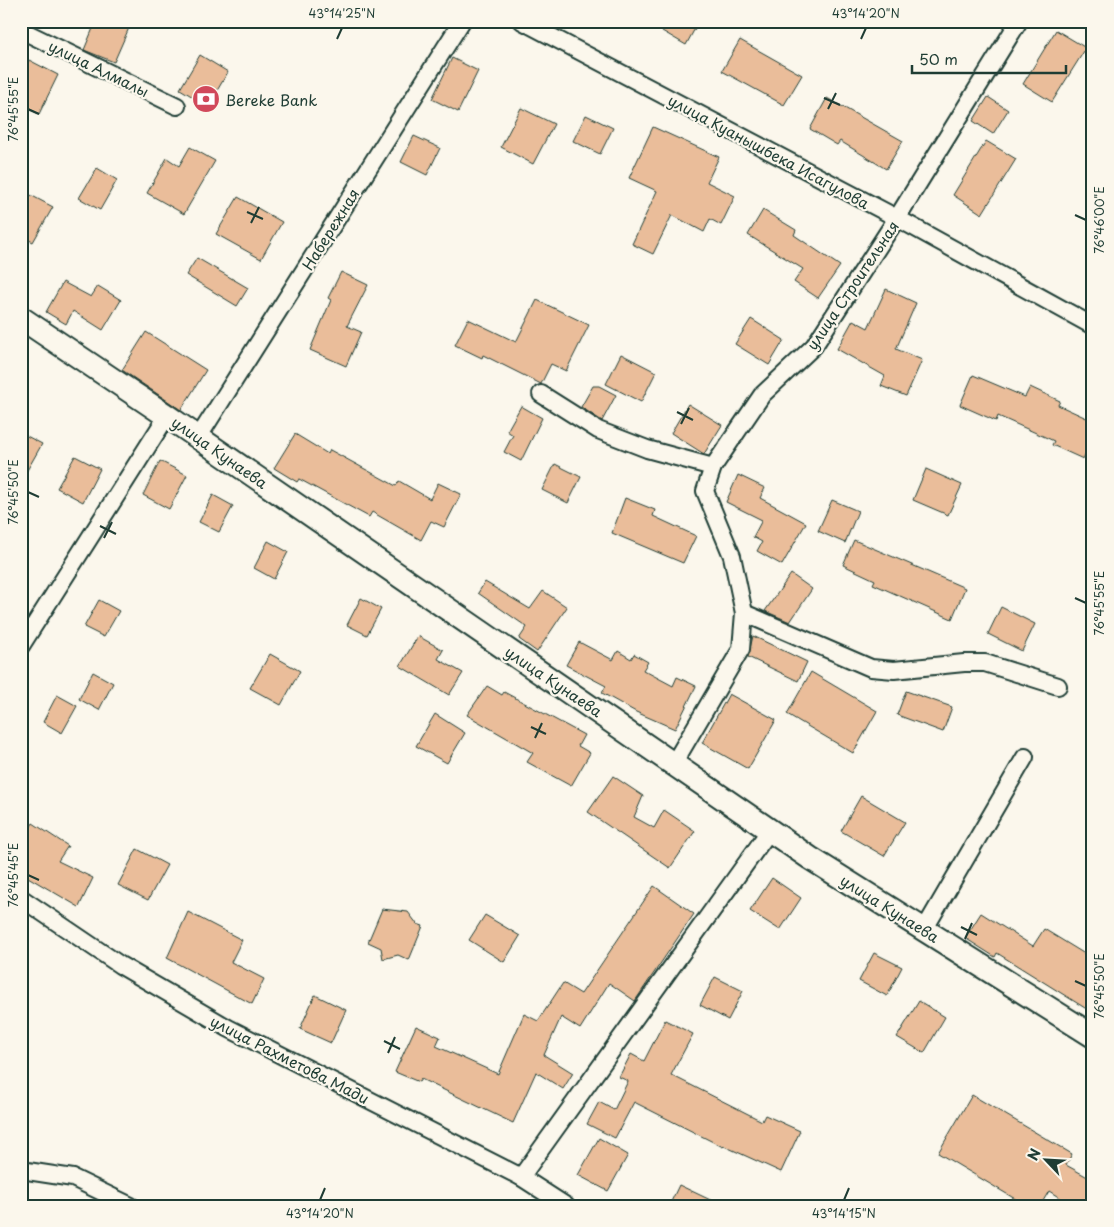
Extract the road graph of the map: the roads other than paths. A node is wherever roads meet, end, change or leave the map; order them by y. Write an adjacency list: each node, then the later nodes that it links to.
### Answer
1 (462, 21): 11 (street, Набережная)
2 (522, 21): 6 (street, улица Куанышбека Исагулова)
3 (1019, 21): 6 (street, улица Строительная)
4 (21, 30): 5 (street, улица Алмалы)
5 (176, 106)
6 (897, 218): 8 (street, улица Куанышбека Исагулова); 12 (street, улица Строительная)
7 (21, 318): 10 (main road, улица Кунаева)
8 (1093, 326)
9 (541, 394): 12 (street)
10 (167, 416): 11 (main road, улица Кунаева); 14 (street)
11 (198, 438): 17 (main road, улица Кунаева)
12 (713, 467): 13 (street, улица Строительная)
13 (744, 613): 15 (street); 17 (street, улица Строительная)
14 (21, 646)
15 (1058, 686)
16 (1024, 757): 20 (street)
17 (674, 762): 18 (main road, улица Кунаева)
18 (770, 830): 20 (main road, улица Кунаева); 23 (street)
19 (21, 898): 23 (street, улица Рахметова Мади)
20 (924, 930): 21 (main road, улица Кунаева)
21 (1093, 1036)
22 (21, 1170): 24 (street)
23 (521, 1177): 25 (street, улица Рахметова Мади)
24 (131, 1206)
25 (566, 1206)

